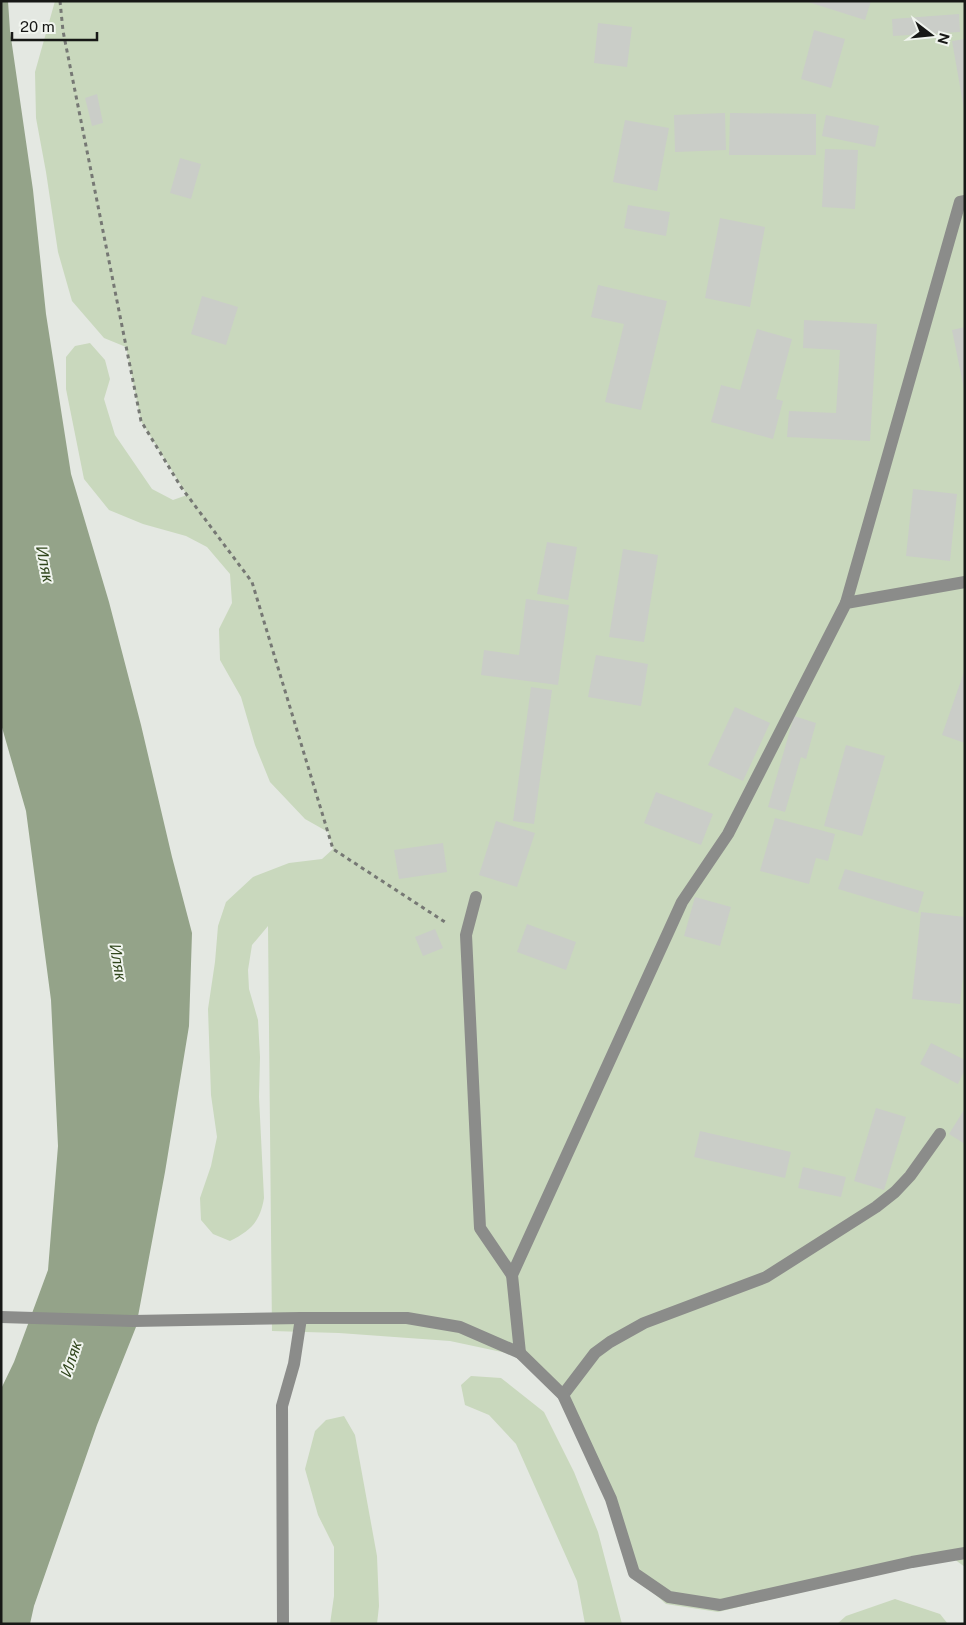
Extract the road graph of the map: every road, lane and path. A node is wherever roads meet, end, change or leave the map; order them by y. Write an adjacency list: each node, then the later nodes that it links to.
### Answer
1 (60, 1): 6 (path)
2 (965, 201): 4 (street)
3 (965, 582): 4 (street)
4 (846, 603): 8 (street)
5 (476, 898): 6 (street)
6 (466, 935): 8 (street)
7 (940, 1134): 12 (street)
8 (512, 1275): 11 (street)
9 (1, 1317): 10 (street)
10 (295, 1318): 11 (street); 14 (street)
11 (520, 1352): 12 (street)
12 (562, 1395): 13 (street)
13 (965, 1553)
14 (283, 1624)

